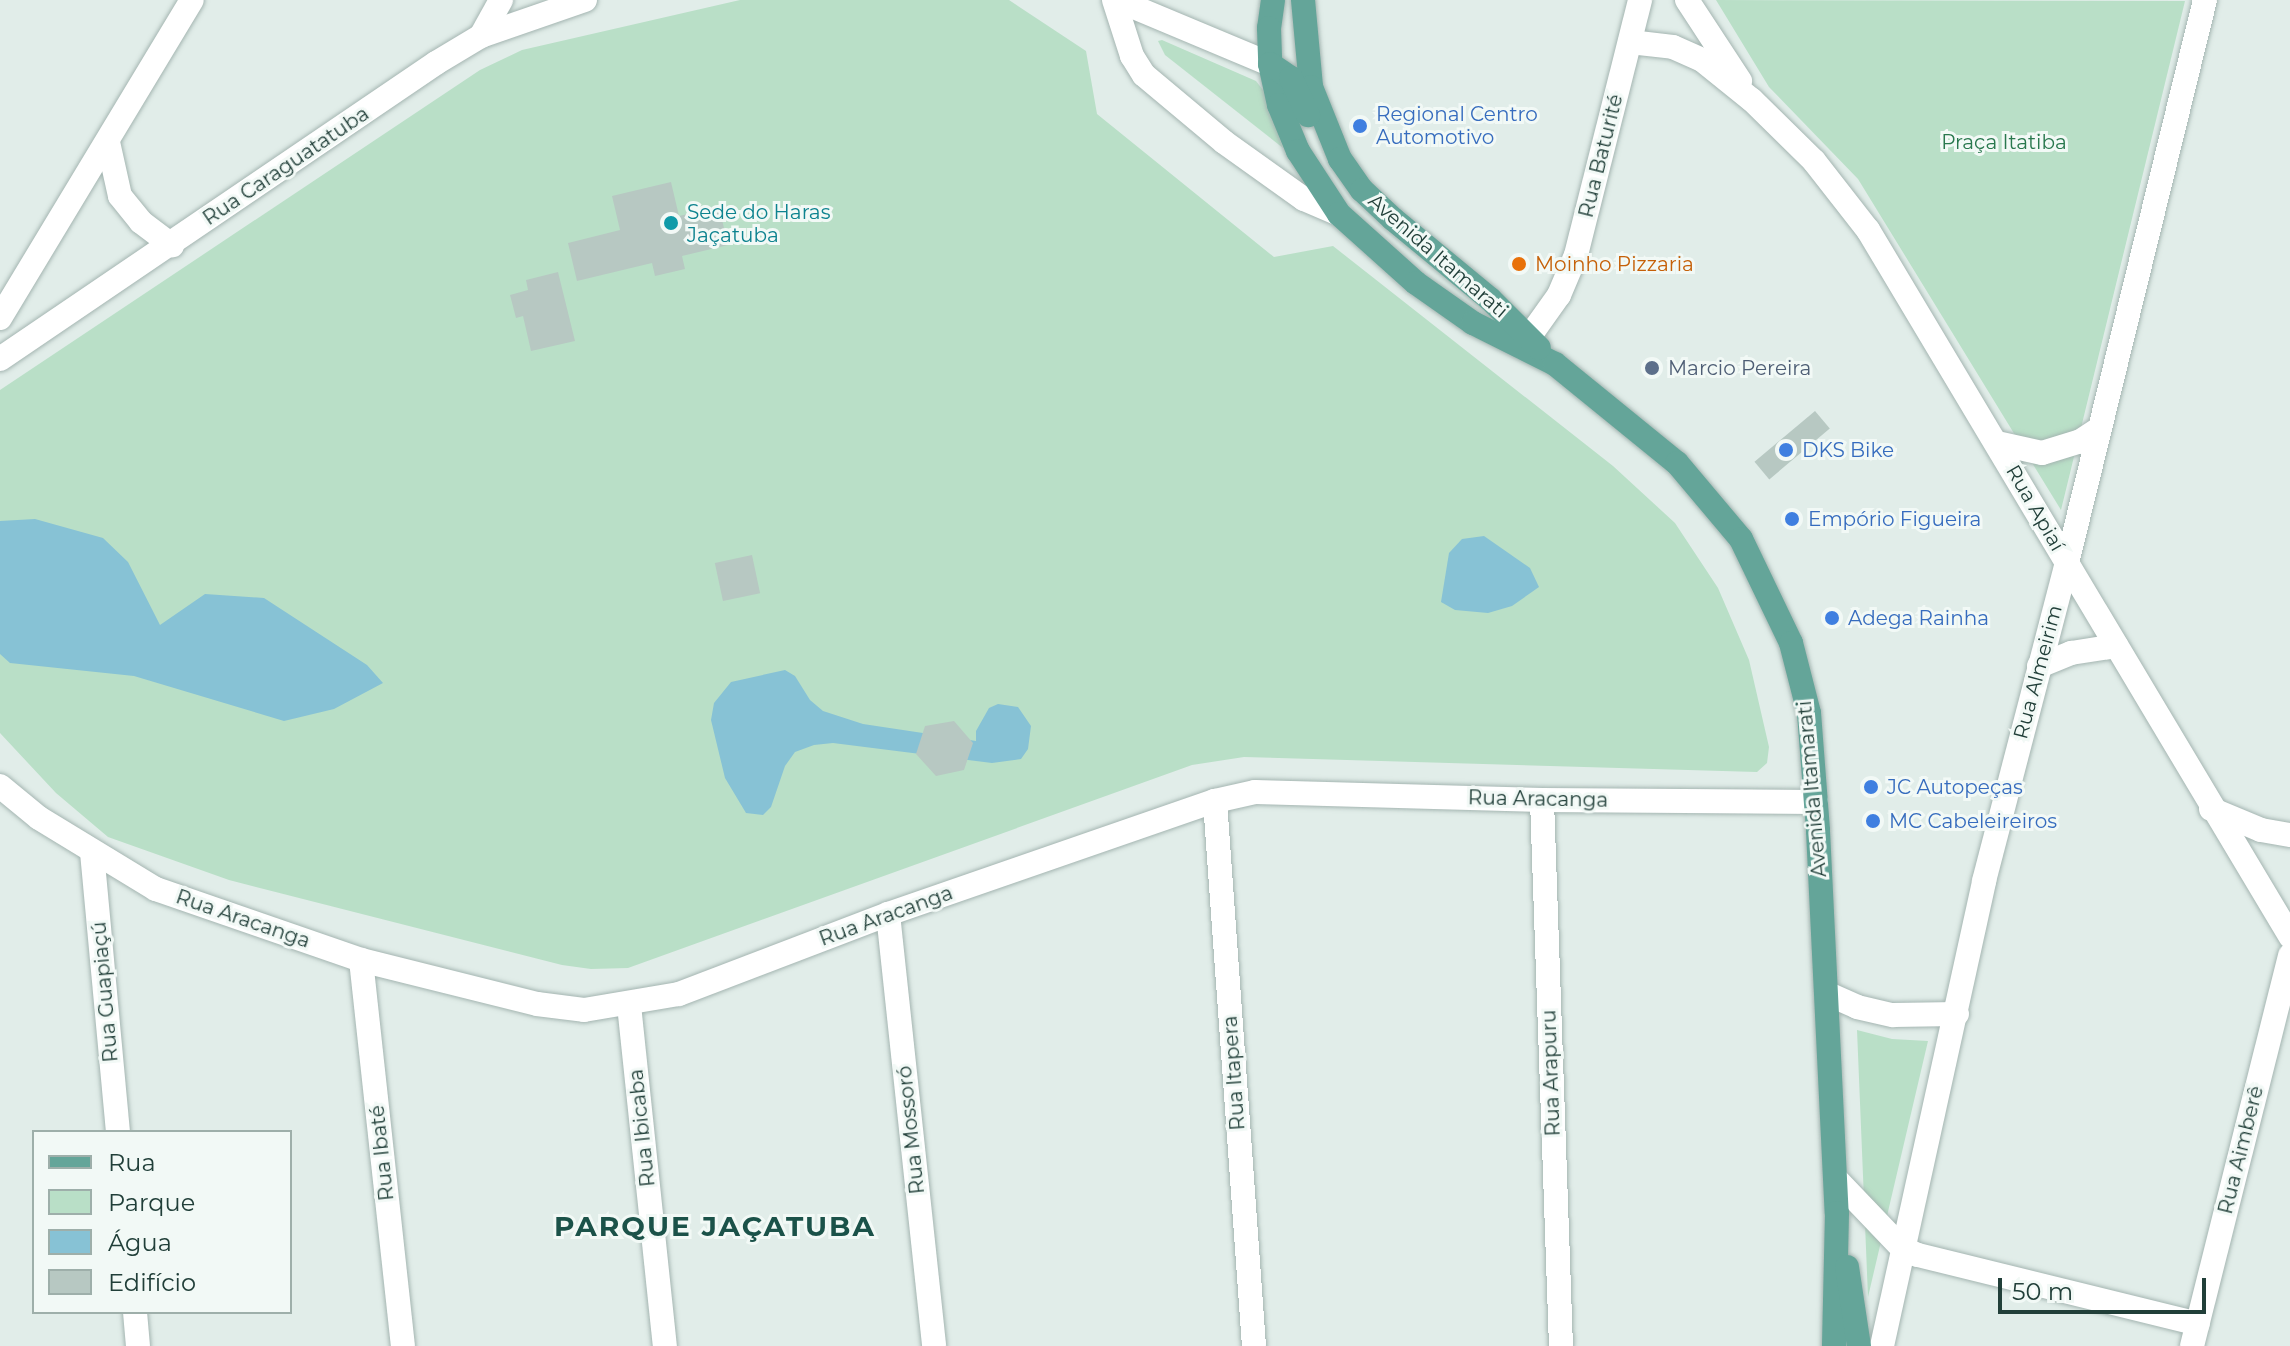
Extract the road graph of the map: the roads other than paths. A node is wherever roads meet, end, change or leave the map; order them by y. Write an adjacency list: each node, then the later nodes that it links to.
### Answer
1 (192, 0): 14 (street)
2 (501, 0): 10 (street)
3 (585, 0): 10 (street, Rua Caraguatatuba)
4 (1115, 0): 12 (street); 16 (street)
5 (1273, 0): 12 (main road, Avenida Itamarati)
6 (1303, 0): 15 (main road, Avenida Itamarati)
7 (1640, 0): 11 (street, Rua Baturité)
8 (1687, 0): 13 (street, Rua Apiaí)
9 (2205, 0): 21 (street, Rua Almeirim)
10 (481, 36): 17 (street, Rua Caraguatatuba)
11 (1630, 42): 13 (street, Rua Apiaí); 19 (street, Rua Baturité)
12 (1270, 64): 15 (main road); 16 (main road, Avenida Itamarati)
13 (1752, 100): 22 (street, Rua Apiaí)
14 (108, 142): 17 (street); 18 (street)
15 (1340, 159): 19 (main road, Avenida Itamarati)
16 (1339, 214): 19 (main road, Avenida Itamarati)
17 (172, 245): 20 (street, Rua Caraguatatuba)
18 (0, 318)
19 (1526, 343): 29 (main road, Avenida Itamarati)
20 (0, 359)
21 (2099, 429): 22 (street); 23 (street, Rua Almeirim)
22 (1997, 443): 23 (street, Rua Apiaí)
23 (2067, 563): 24 (street, Rua Apiaí); 25 (street, Rua Almeirim)
24 (2116, 646): 25 (street); 30 (street, Rua Apiaí)
25 (2039, 666): 39 (street, Rua Almeirim)
26 (0, 786): 32 (street, Rua Aracanga)
27 (1542, 800): 28 (street, Rua Aracanga); 29 (street, Rua Aracanga); 51 (street, Rua Arapuru)
28 (1215, 801): 33 (street, Rua Aracanga); 50 (street, Rua Itapera)
29 (1816, 802): 37 (main road, Avenida Itamarati)
30 (2211, 809): 31 (street); 34 (street, Rua Apiaí)
31 (2290, 835)
32 (92, 852): 36 (street, Rua Aracanga); 40 (street, Rua Guapiaçú)
33 (888, 914): 38 (street, Rua Aracanga); 49 (street, Rua Mossoró)
34 (2290, 936)
35 (2290, 955): 45 (street, Rua Aimberê)
36 (361, 960): 38 (street, Rua Aracanga); 47 (street, Rua Ibaté)
37 (1826, 993): 39 (street); 41 (main road, Avenida Itamarati)
38 (629, 1005): 48 (street, Rua Ibicaba)
39 (1957, 1014): 43 (street, Rua Almeirim)
40 (118, 1130)
41 (1836, 1179): 42 (main road, Avenida Itamarati); 43 (street)
42 (1837, 1213): 52 (main road, Avenida Itamarati); 53 (main road, Avenida Itamarati)
43 (1902, 1248): 45 (street); 54 (street, Rua Almeirim)
44 (135, 1314): 46 (street)
45 (2195, 1335)
46 (138, 1346)
47 (403, 1346)
48 (665, 1346)
49 (934, 1346)
50 (1254, 1346)
51 (1561, 1346)
52 (1834, 1346)
53 (1859, 1346)
54 (1882, 1346)

